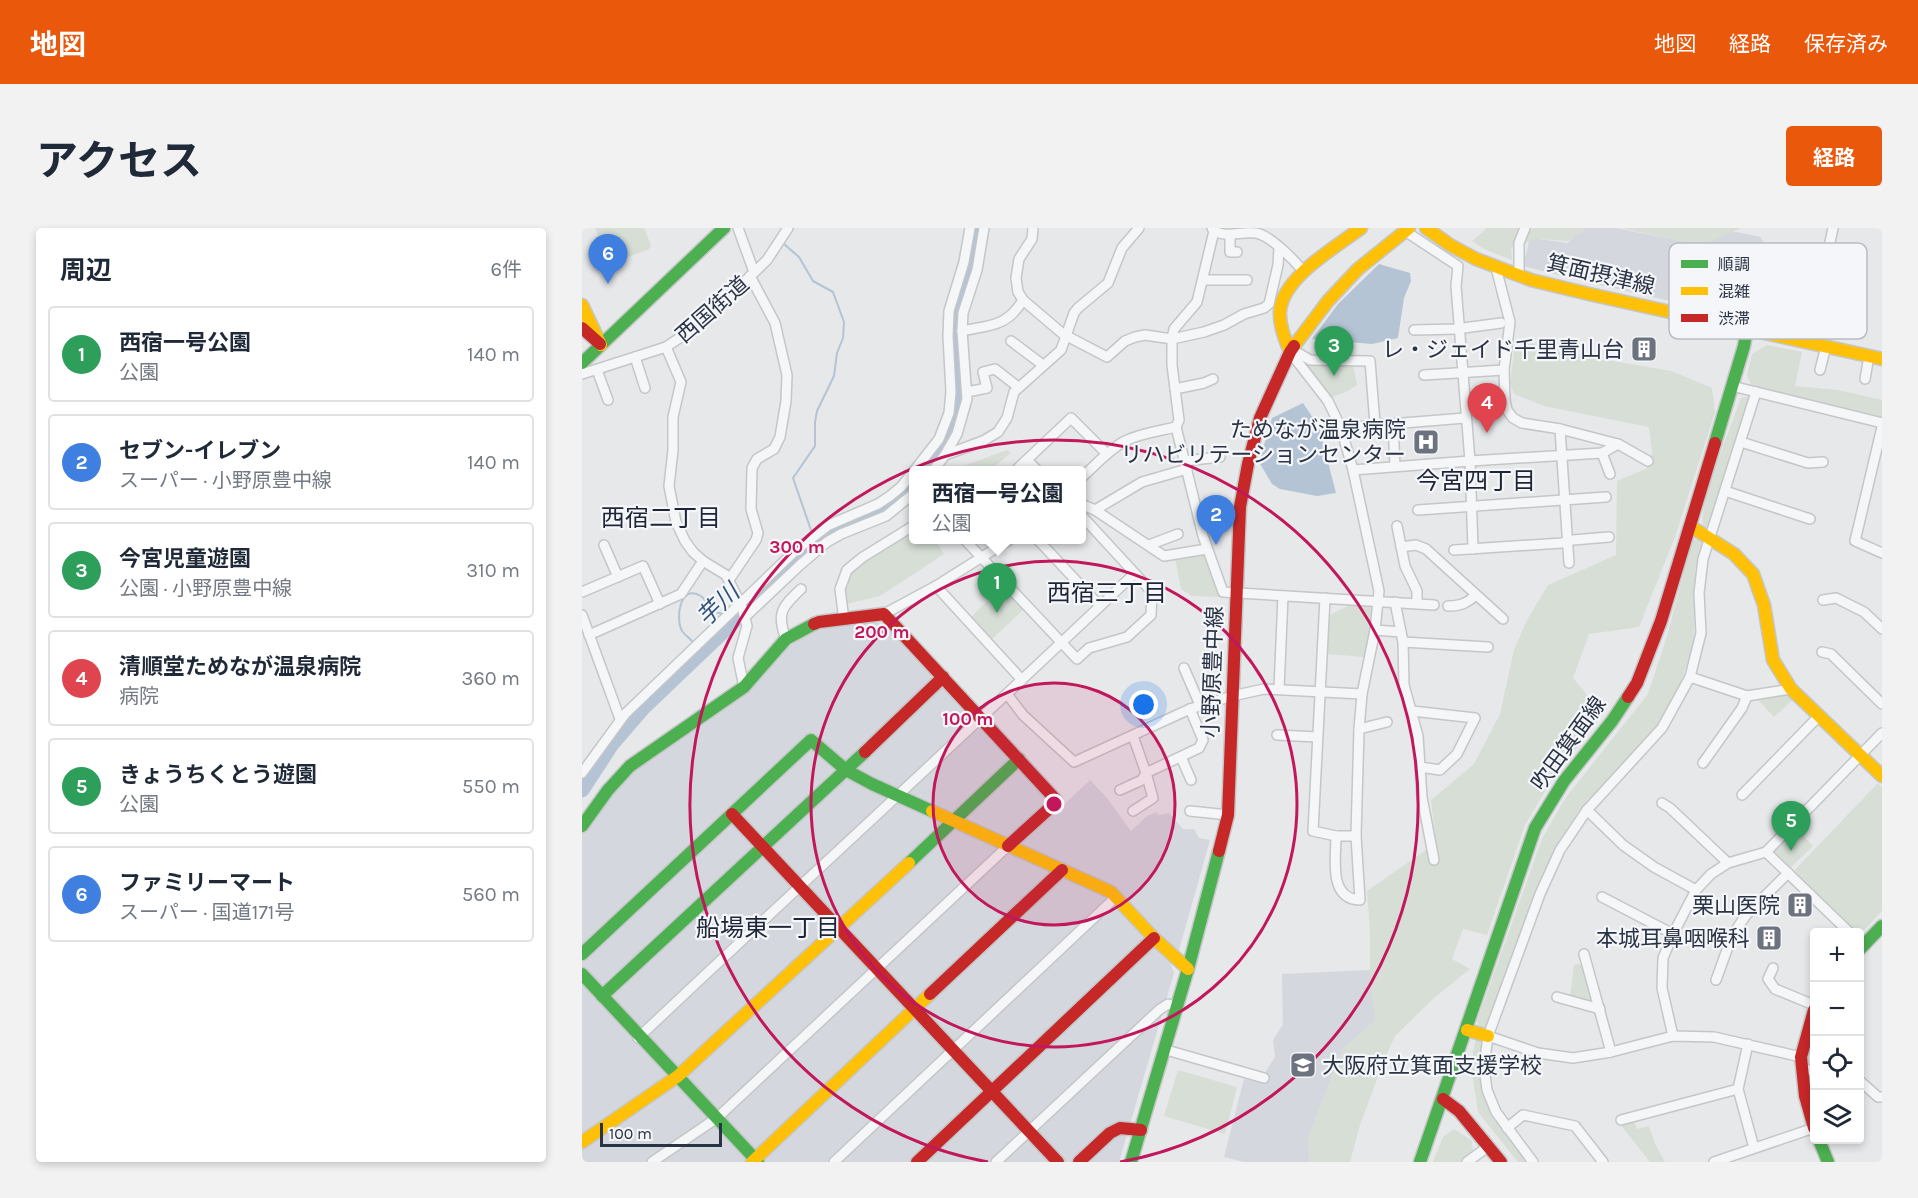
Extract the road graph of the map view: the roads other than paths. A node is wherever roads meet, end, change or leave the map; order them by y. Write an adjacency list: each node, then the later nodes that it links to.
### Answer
1 (724, 228): 39 (main road)
2 (738, 228): 20 (street)
3 (788, 228): 20 (street, 西国街道)
4 (970, 228): 82 (street)
5 (984, 228): 31 (street)
6 (1033, 228): 24 (street)
7 (1139, 228): 32 (street)
8 (1361, 228): 19 (main road)
9 (1426, 228): 18 (main road, 箕面摂津線)
10 (1525, 228): 21 (street)
11 (1833, 228): 15 (street)
12 (1213, 229): 14 (street); 22 (street)
13 (1407, 229): 28 (street); 42 (main road, 小野原豊中線)
14 (1230, 235): 16 (street); 17 (street)
15 (1830, 243)
16 (1279, 248): 19 (street); 33 (street)
17 (1237, 252)
18 (1496, 268): 21 (main road, 箕面摂津線); 49 (street)
19 (1304, 272): 42 (main road)
20 (752, 274): 41 (street, 西国街道); 123 (street)
21 (1519, 276): 26 (main road, 箕面摂津線)
22 (1203, 280): 23 (street); 33 (street)
23 (1247, 280)
24 (1023, 300): 31 (street); 32 (street)
25 (582, 305): 39 (main road)
26 (1669, 312)
27 (1501, 323): 28 (street)
28 (1459, 327): 30 (street); 51 (street)
29 (582, 328): 39 (main road)
30 (1414, 330)
31 (962, 331): 60 (street)
32 (1067, 337): 33 (street); 47 (street)
33 (1172, 339): 59 (street)
34 (1745, 339): 56 (main road, 吹田箕面線)
35 (1795, 339): 38 (main road, 箕面摂津線)
36 (1810, 339): 38 (street)
37 (1011, 341): 47 (street)
38 (1809, 342): 40 (main road, 箕面摂津線)
39 (601, 345): 46 (main road)
40 (1826, 346): 43 (main road, 箕面摂津線); 50 (street)
41 (666, 347): 44 (street, 西国街道); 119 (street)
42 (1290, 352): 64 (street); 68 (street); 127 (main road, 小野原豊中線)
43 (1869, 356): 45 (main road, 箕面摂津線); 55 (street)
44 (635, 357): 48 (street, 西国街道); 58 (street)
45 (1882, 359)
46 (582, 363)
47 (1043, 365): 57 (street)
48 (597, 370): 52 (street, 西国街道); 62 (street)
49 (1504, 370): 51 (street); 69 (street)
50 (1821, 370)
51 (1463, 372): 53 (street); 63 (street)
52 (582, 374)
53 (1424, 375)
54 (1213, 379): 59 (street)
55 (1865, 379)
56 (1732, 386): 61 (street); 102 (main road, 吹田箕面線)
57 (1018, 387): 60 (street); 74 (street)
58 (645, 388)
59 (1175, 389): 67 (street)
60 (967, 392): 74 (street)
61 (1756, 392): 66 (street); 70 (street)
62 (608, 400)
63 (1465, 418): 65 (street); 78 (street)
64 (1375, 424): 65 (street); 68 (street)
65 (1393, 424): 86 (street)
66 (1882, 425): 117 (street)
67 (1176, 427): 73 (street); 81 (street)
68 (1341, 428): 87 (street)
69 (1560, 429): 71 (street); 75 (street)
70 (1741, 442): 80 (street); 91 (street)
71 (1618, 444): 72 (street); 79 (street)
72 (1602, 453): 75 (street); 89 (street)
73 (1107, 454): 77 (street); 88 (street)
74 (945, 455): 83 (street)
75 (1561, 456): 78 (street); 94 (street)
76 (1220, 457): 81 (street)
77 (1027, 460): 84 (street); 85 (street)
78 (1470, 461): 86 (street); 96 (street)
79 (1648, 461)
80 (1823, 462)
81 (1185, 465): 97 (street); 114 (street)
82 (919, 466)
83 (937, 466)
84 (1020, 466)
85 (1033, 466)
86 (1395, 466): 87 (street)
87 (1353, 471): 132 (street)
88 (1086, 473)
89 (1610, 474)
90 (909, 478): 139 (street)
91 (1725, 491): 99 (street); 106 (street)
92 (909, 497): 139 (street)
93 (1606, 497): 94 (street)
94 (1564, 499): 96 (street); 107 (street)
95 (1086, 506): 97 (street)
96 (1471, 507): 98 (street); 115 (street)
97 (1095, 510): 112 (street)
98 (1418, 510)
99 (1810, 519)
100 (1086, 520): 121 (street)
101 (1397, 526): 113 (street)
102 (1690, 526): 106 (main road); 230 (main road, 吹田箕面線)
103 (909, 528): 143 (street)
104 (1178, 534): 112 (street)
105 (1609, 537): 107 (street)
106 (1710, 538): 154 (street); 158 (main road)
107 (1568, 542): 115 (street); 120 (street)
108 (969, 544): 118 (street)
109 (1002, 544): 118 (street)
110 (1042, 544): 137 (street)
111 (604, 545): 122 (street)
112 (1149, 545): 114 (street)
113 (1401, 547): 128 (street); 134 (street)
114 (1208, 549): 127 (street)
115 (1473, 549): 116 (street)
116 (1454, 550)
117 (1882, 553)
118 (980, 557): 124 (street); 149 (street)
119 (703, 561): 123 (street); 135 (street)
120 (1569, 563)
121 (1134, 573): 137 (street); 149 (street)
122 (618, 577): 126 (street); 135 (street)
123 (729, 580): 139 (street)
124 (936, 586): 140 (street); 155 (street)
125 (801, 589): 148 (street)
126 (582, 592)
127 (1236, 593): 129 (street); 162 (main road, 小野原豊中線)
128 (1476, 595): 138 (street); 142 (street)
129 (1283, 596): 130 (street); 157 (street)
130 (1325, 598): 132 (street); 159 (street)
131 (1823, 600): 144 (street)
132 (1378, 602): 133 (street); 145 (street)
133 (1395, 602): 134 (street); 147 (street)
134 (1417, 603): 136 (street)
135 (660, 604): 146 (street)
136 (1434, 605)
137 (1100, 606): 149 (street)
138 (1448, 606)
139 (743, 611): 156 (street); 170 (street)
140 (884, 614): 143 (main road); 153 (main road)
141 (582, 615): 146 (street)
142 (1503, 619)
143 (844, 620): 148 (main road)
144 (1882, 629)
145 (1375, 630): 147 (street); 161 (street)
146 (589, 635): 170 (street)
147 (1402, 637): 150 (street); 167 (street)
148 (786, 639): 156 (main road)
149 (1061, 644): 155 (street)
150 (1488, 647)
151 (1822, 652): 164 (street)
152 (1184, 668): 165 (street)
153 (943, 677): 169 (main road); 182 (main road)
154 (1690, 677): 163 (street); 191 (street)
155 (1022, 680): 160 (street)
156 (744, 687): 197 (main road)
157 (1279, 689): 159 (street); 162 (street)
158 (1791, 689): 163 (street); 168 (main road)
159 (1320, 692): 161 (street); 176 (street)
160 (1007, 694): 169 (street); 175 (street)
161 (1362, 694): 172 (street)
162 (1232, 696): 165 (street); 195 (main road, 小野原豊中線)
163 (1747, 696): 180 (street)
164 (1882, 704)
165 (1200, 705): 166 (street)
166 (1190, 710): 175 (street); 178 (street)
167 (1412, 711): 181 (street); 181 (street)
168 (1820, 716): 177 (main road); 189 (street)
169 (982, 718): 179 (main road); 188 (street)
170 (620, 719): 183 (street)
171 (1388, 722): 172 (street)
172 (1359, 729): 199 (street)
173 (1882, 733): 177 (street)
174 (1277, 735): 176 (street)
175 (1133, 736): 184 (street)
176 (1317, 737): 198 (street)
177 (1861, 756): 185 (main road); 202 (street)
178 (1181, 757): 184 (street); 186 (street)
179 (1019, 759): 196 (main road); 201 (main road)
180 (1703, 763)
181 (1420, 767): 203 (street)
182 (846, 770): 188 (main road); 194 (main road); 200 (main road)
183 (582, 773)
184 (1146, 773): 187 (street); 192 (street)
185 (1882, 776)
186 (1191, 780)
187 (1120, 790)
188 (896, 795): 196 (main road); 207 (street)
189 (1742, 795)
190 (1662, 803): 204 (street)
191 (1587, 810): 208 (street); 231 (street)
192 (1132, 811)
193 (1190, 811): 195 (street)
194 (732, 814): 200 (main road); 217 (main road)
195 (1228, 815): 221 (main road, 小野原豊中線)
196 (953, 821): 201 (main road); 212 (main road)
197 (582, 826)
198 (1336, 836): 199 (street); 199 (street)
199 (1356, 836)
200 (763, 846): 207 (main road); 224 (main road)
201 (1008, 846): 205 (main road); 219 (street)
202 (1766, 852): 204 (street); 206 (street)
203 (1434, 860)
204 (1728, 863): 208 (street)
205 (1062, 870): 209 (main road); 228 (main road)
206 (1788, 873): 213 (street); 223 (street)
207 (800, 886): 212 (main road); 234 (street)
208 (1696, 890): 214 (street)
209 (1116, 897): 215 (main road); 236 (street)
210 (1602, 897): 214 (street)
211 (1882, 926): 216 (main road)
212 (840, 928): 219 (main road); 240 (main road)
213 (1844, 928)
214 (1673, 934): 232 (street)
215 (1154, 938): 221 (main road); 244 (main road)
216 (1864, 942)
217 (582, 954)
218 (1584, 954): 229 (street)
219 (877, 968): 228 (main road); 248 (street)
220 (1773, 968): 226 (street)
221 (1188, 969): 227 (main road, 小野原豊中線)
222 (582, 974): 224 (main road)
223 (1716, 980)
224 (602, 996): 234 (main road)
225 (1557, 997): 229 (street)
226 (1810, 1003)
227 (1176, 1006): 237 (main road, 小野原豊中線); 253 (street)
228 (915, 1009): 236 (main road); 258 (main road)
229 (1600, 1009): 238 (street)
230 (1467, 1030): 231 (main road); 246 (main road, 吹田箕面線)
231 (1488, 1036): 238 (street); 250 (street)
232 (1673, 1036): 235 (street); 238 (street)
233 (1811, 1036): 239 (main road)
234 (638, 1038): 240 (main road)
235 (1748, 1044): 239 (street); 243 (street)
236 (953, 1049): 244 (main road); 261 (street)
237 (1163, 1049): 241 (street); 251 (main road, 小野原豊中線)
238 (1611, 1052)
239 (1806, 1066): 247 (main road)
240 (678, 1076): 248 (main road); 254 (main road)
241 (1264, 1078)
242 (1864, 1085): 245 (street)
243 (1738, 1089): 249 (street); 257 (street)
244 (992, 1091): 253 (main road); 262 (main road)
245 (1882, 1097)
246 (1443, 1099): 256 (main road); 267 (main road, 吹田箕面線)
247 (1810, 1112)
248 (717, 1118): 258 (main road); 260 (street)
249 (1621, 1120)
250 (1507, 1128): 269 (street); 270 (street)
251 (1141, 1130): 265 (main road); 266 (main road, 小野原豊中線)
252 (1810, 1130): 257 (street)
253 (1029, 1131): 263 (street); 264 (main road)
254 (582, 1142)
255 (1821, 1144): 272 (main road)
256 (1489, 1146): 259 (street); 268 (main road)
257 (1754, 1148): 271 (street)
258 (755, 1161)
259 (1470, 1161)
260 (652, 1162)
261 (834, 1162)
262 (917, 1162)
263 (996, 1162)
264 (1058, 1162)
265 (1080, 1162)
266 (1131, 1162)
267 (1420, 1162)
268 (1502, 1162)
269 (1533, 1162)
270 (1603, 1162)
271 (1714, 1162)
272 (1828, 1162)

